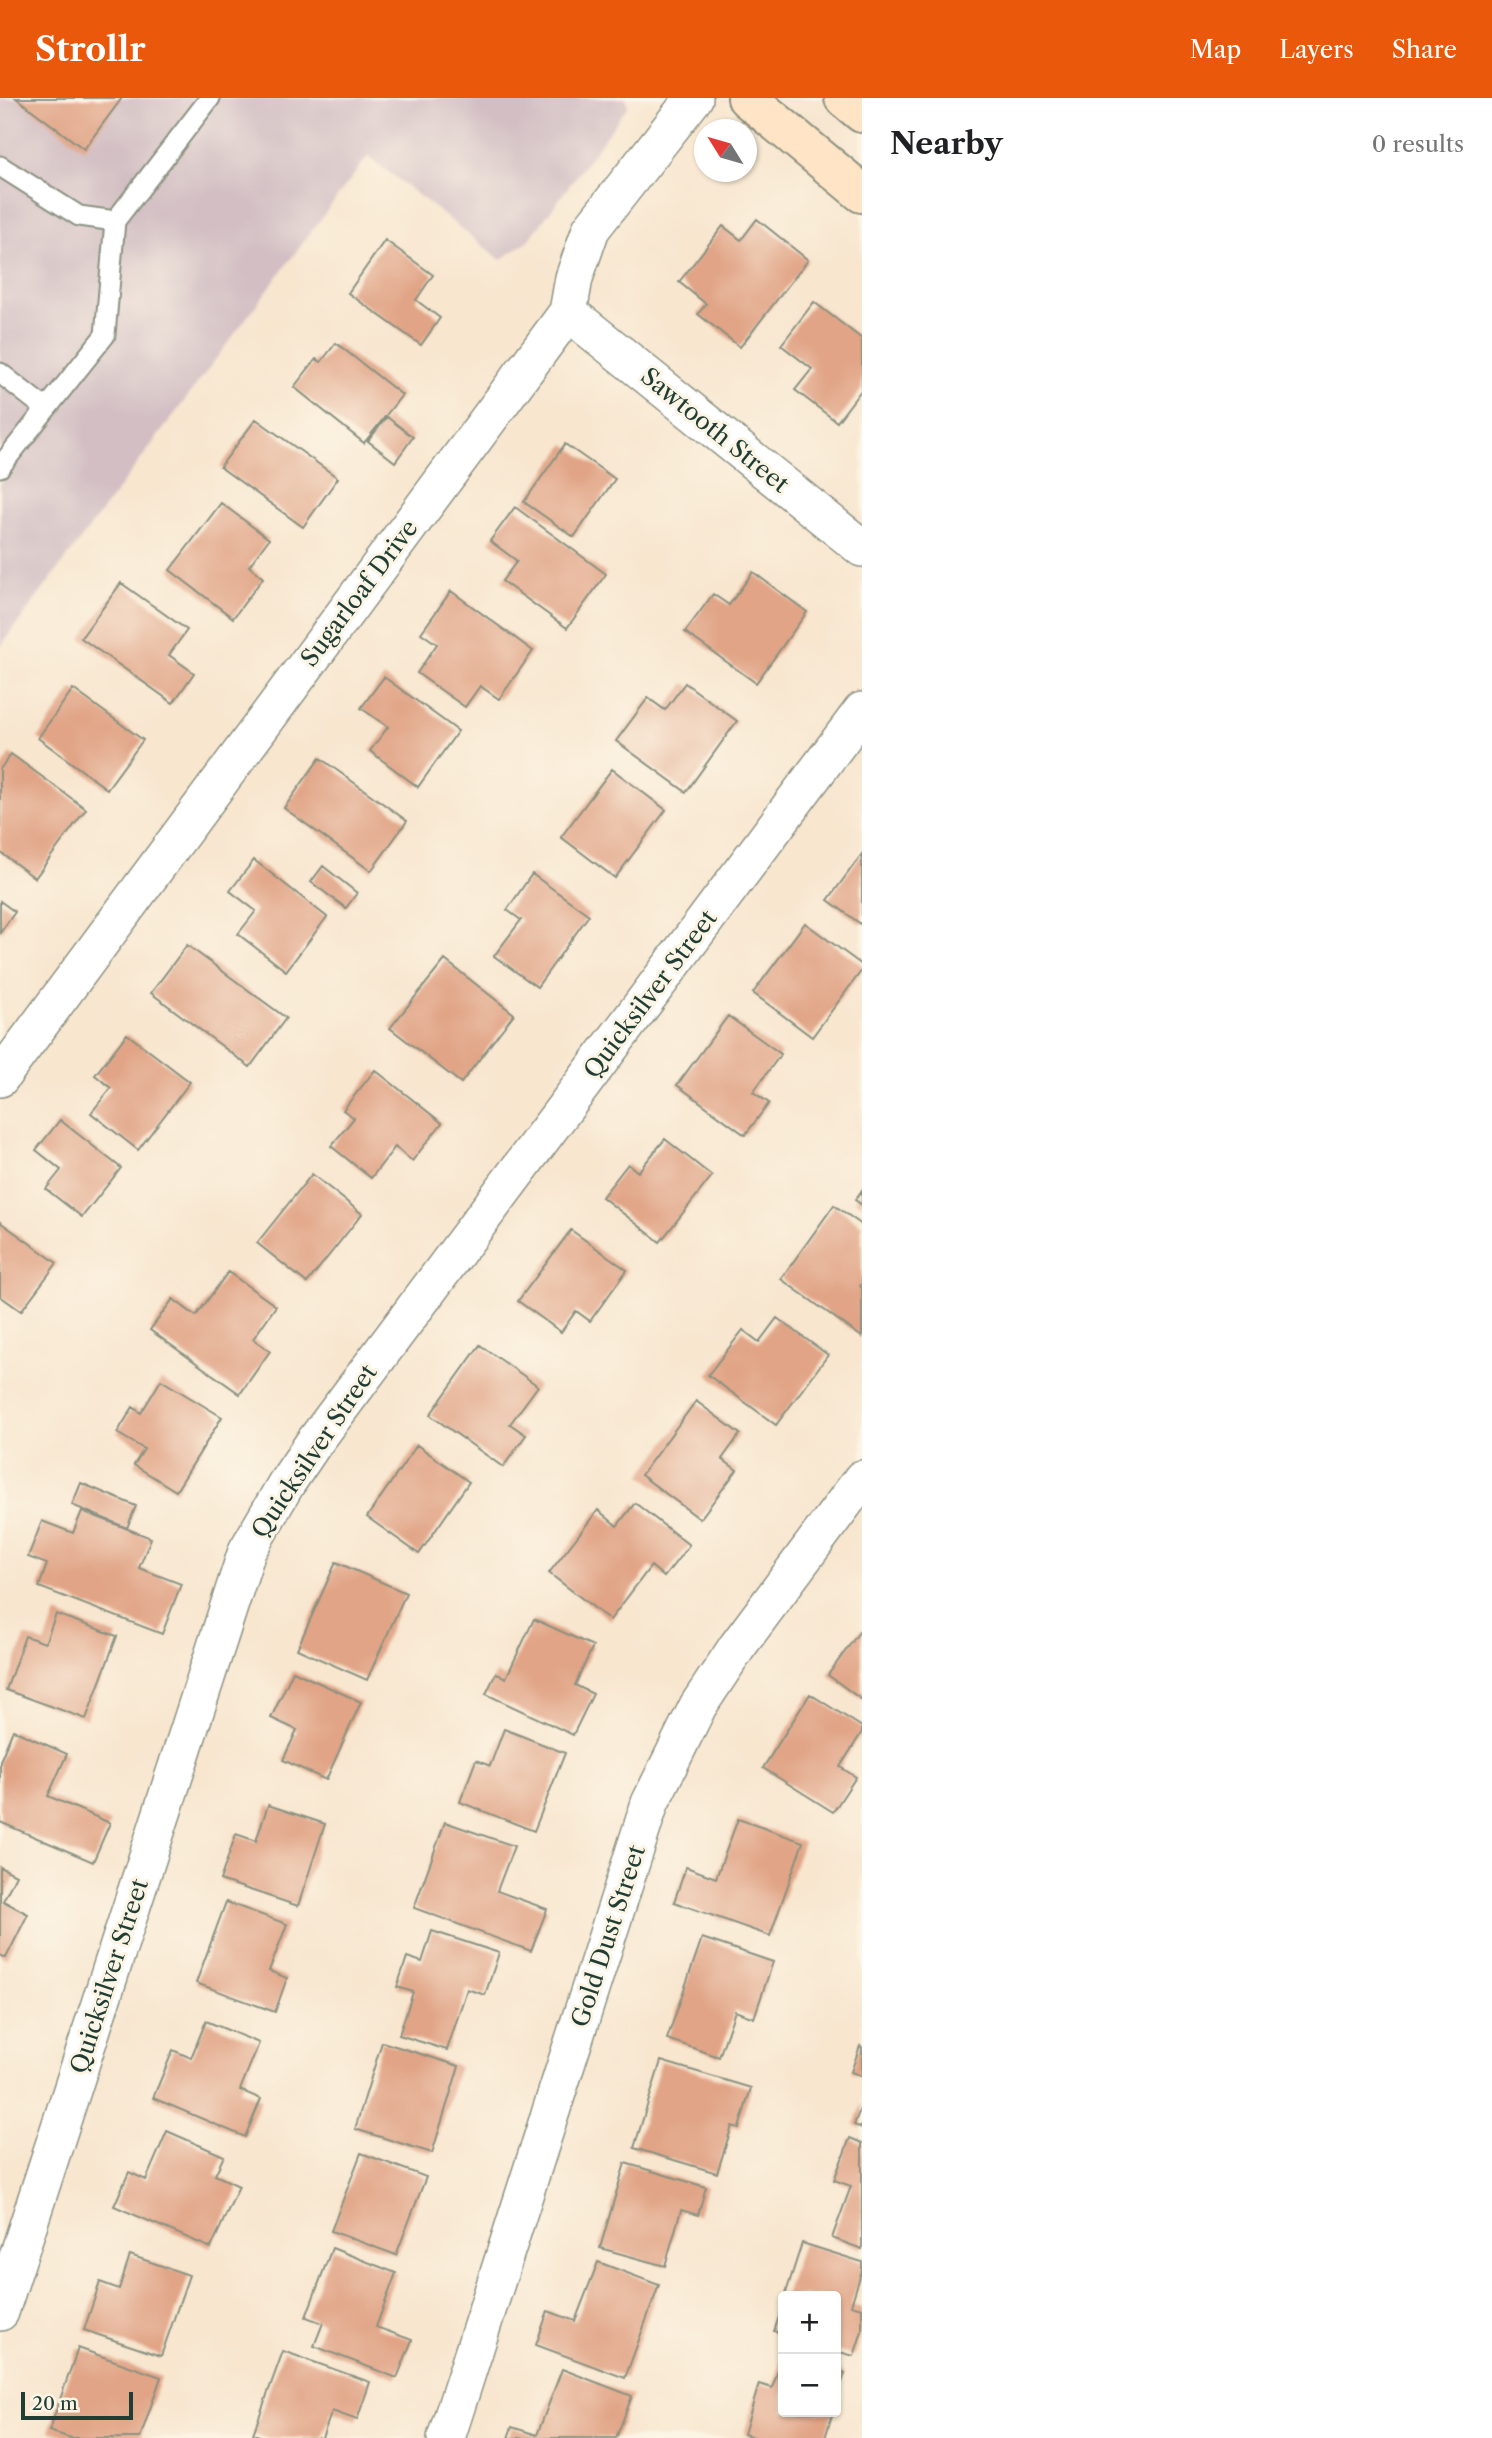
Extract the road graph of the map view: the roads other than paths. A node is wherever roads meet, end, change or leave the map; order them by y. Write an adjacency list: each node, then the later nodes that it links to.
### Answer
1 (210, 98): 8 (lane)
2 (694, 98): 9 (street, Sugarloaf Drive)
3 (747, 98): 7 (main road)
4 (844, 98): 5 (main road)
5 (862, 113)
6 (0, 166): 8 (lane)
7 (862, 193)
8 (115, 221): 11 (lane)
9 (568, 312): 13 (street, Sawtooth Street); 15 (street, Sugarloaf Drive)
10 (0, 373): 11 (lane)
11 (46, 409): 12 (lane)
12 (0, 467)
13 (862, 548)
14 (862, 711): 17 (street, Quicksilver Street)
15 (0, 1078)
16 (862, 1479): 18 (street, Gold Dust Street)
17 (0, 2312)
18 (446, 2438)

